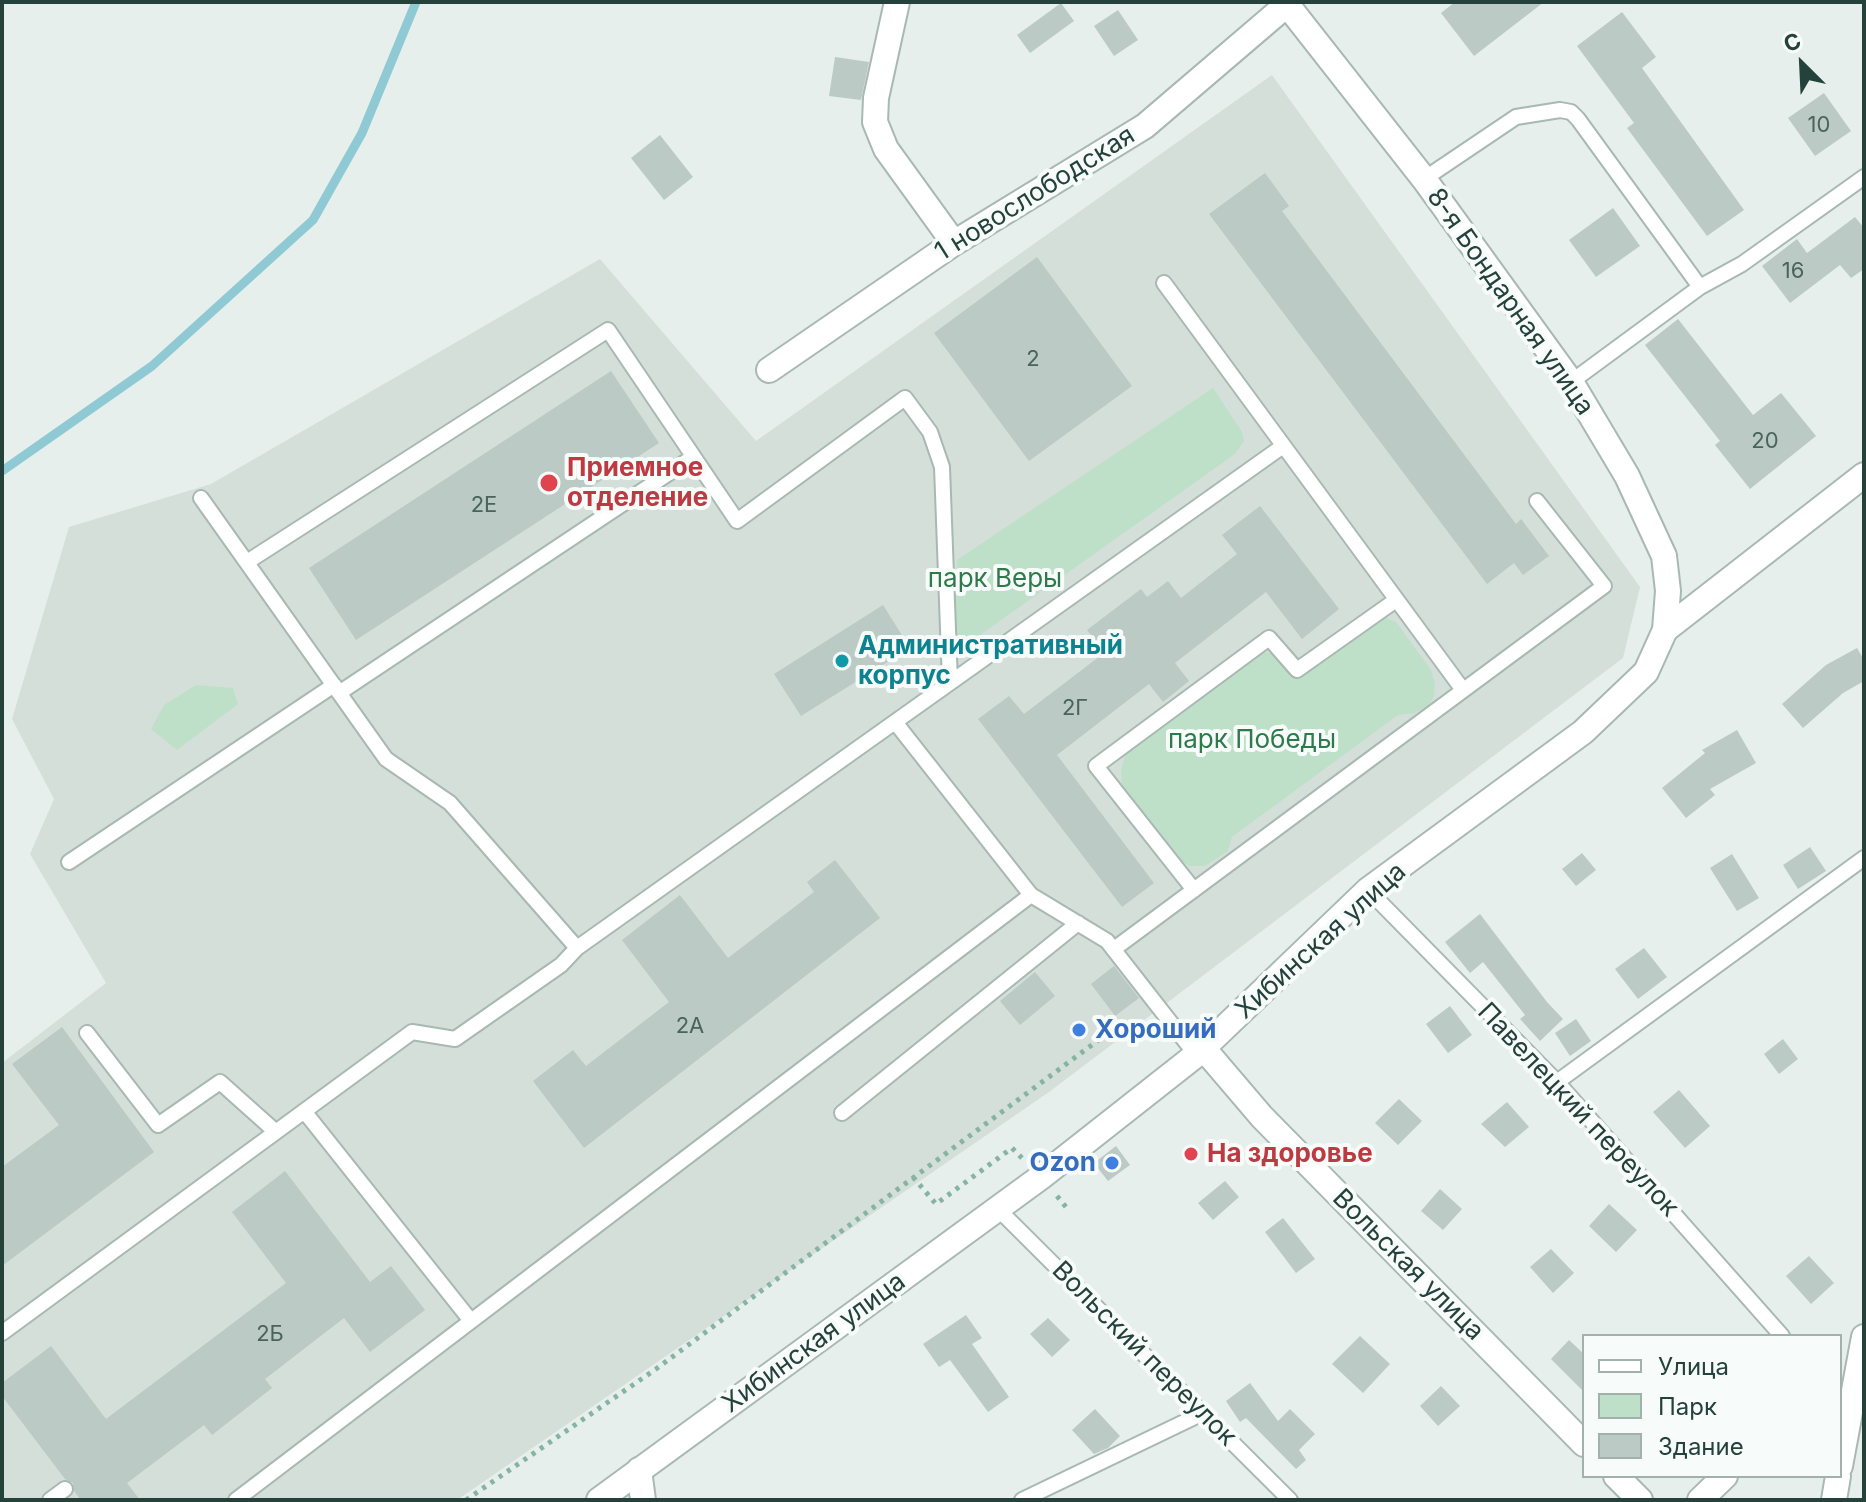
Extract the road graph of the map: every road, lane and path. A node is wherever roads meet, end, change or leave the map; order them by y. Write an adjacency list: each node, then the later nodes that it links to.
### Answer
1 (897, 2): 5 (street)
2 (1287, 3): 4 (street, 8-я Бондарная улица); 5 (street, 1 новослободская)
3 (1864, 177): 7 (lane)
4 (1424, 179): 7 (lane); 9 (street, 8-я Бондарная улица)
5 (954, 243): 8 (street, 1 новослободская)
6 (1164, 283): 10 (lane)
7 (1700, 287): 9 (lane)
8 (769, 370)
9 (1571, 382): 17 (street, 8-я Бондарная улица)
10 (1283, 446): 16 (lane); 18 (lane)
11 (693, 457): 15 (lane); 18 (lane); 19 (lane)
12 (1864, 475): 17 (street, Хибинская улица)
13 (201, 498): 15 (lane)
14 (1537, 501): 20 (lane)
15 (247, 562): 19 (lane)
16 (1396, 600): 20 (lane); 24 (lane)
17 (1665, 630): 25 (street, Хибинская улица)
18 (950, 683): 21 (lane)
19 (337, 689): 23 (lane); 28 (lane)
20 (1463, 690): 24 (lane)
21 (895, 722): 26 (lane); 28 (lane)
22 (1864, 858): 33 (lane)
23 (69, 862)
24 (1194, 890): 29 (lane)
25 (1368, 890): 32 (street, Хибинская улица); 33 (lane, Павелецкий переулок)
26 (1031, 895): 27 (lane); 40 (lane)
27 (1078, 923): 29 (lane); 35 (lane)
28 (577, 948): 34 (lane)
29 (1114, 949): 32 (lane)
30 (1112, 1030): 38 (path)
31 (87, 1033): 36 (lane)
32 (1200, 1052): 39 (street, Хибинская улица); 46 (street, Вольская улица)
33 (1557, 1082): 42 (lane, Павелецкий переулок)
34 (304, 1111): 36 (lane); 40 (lane)
35 (842, 1113)
36 (276, 1132): 41 (lane)
37 (1012, 1148): 38 (path)
38 (913, 1177): 54 (path)
39 (997, 1208): 44 (lane, Вольский переулок); 47 (street, Хибинская улица)
40 (471, 1321): 53 (lane)
41 (2, 1333)
42 (1780, 1334)
43 (1864, 1337): 45 (street)
44 (1203, 1413): 57 (lane); 58 (lane, Вольский переулок)
45 (1843, 1423)
46 (1582, 1442)
47 (639, 1470): 55 (street, Хибинская улица); 56 (street)
48 (1618, 1478): 59 (street)
49 (1723, 1478): 60 (street)
50 (1838, 1478): 61 (street)
51 (65, 1489): 52 (lane)
52 (50, 1500)
53 (236, 1500)
54 (466, 1500)
55 (599, 1500)
56 (643, 1500)
57 (1022, 1500)
58 (1290, 1500)
59 (1640, 1500)
60 (1700, 1500)
61 (1834, 1500)

